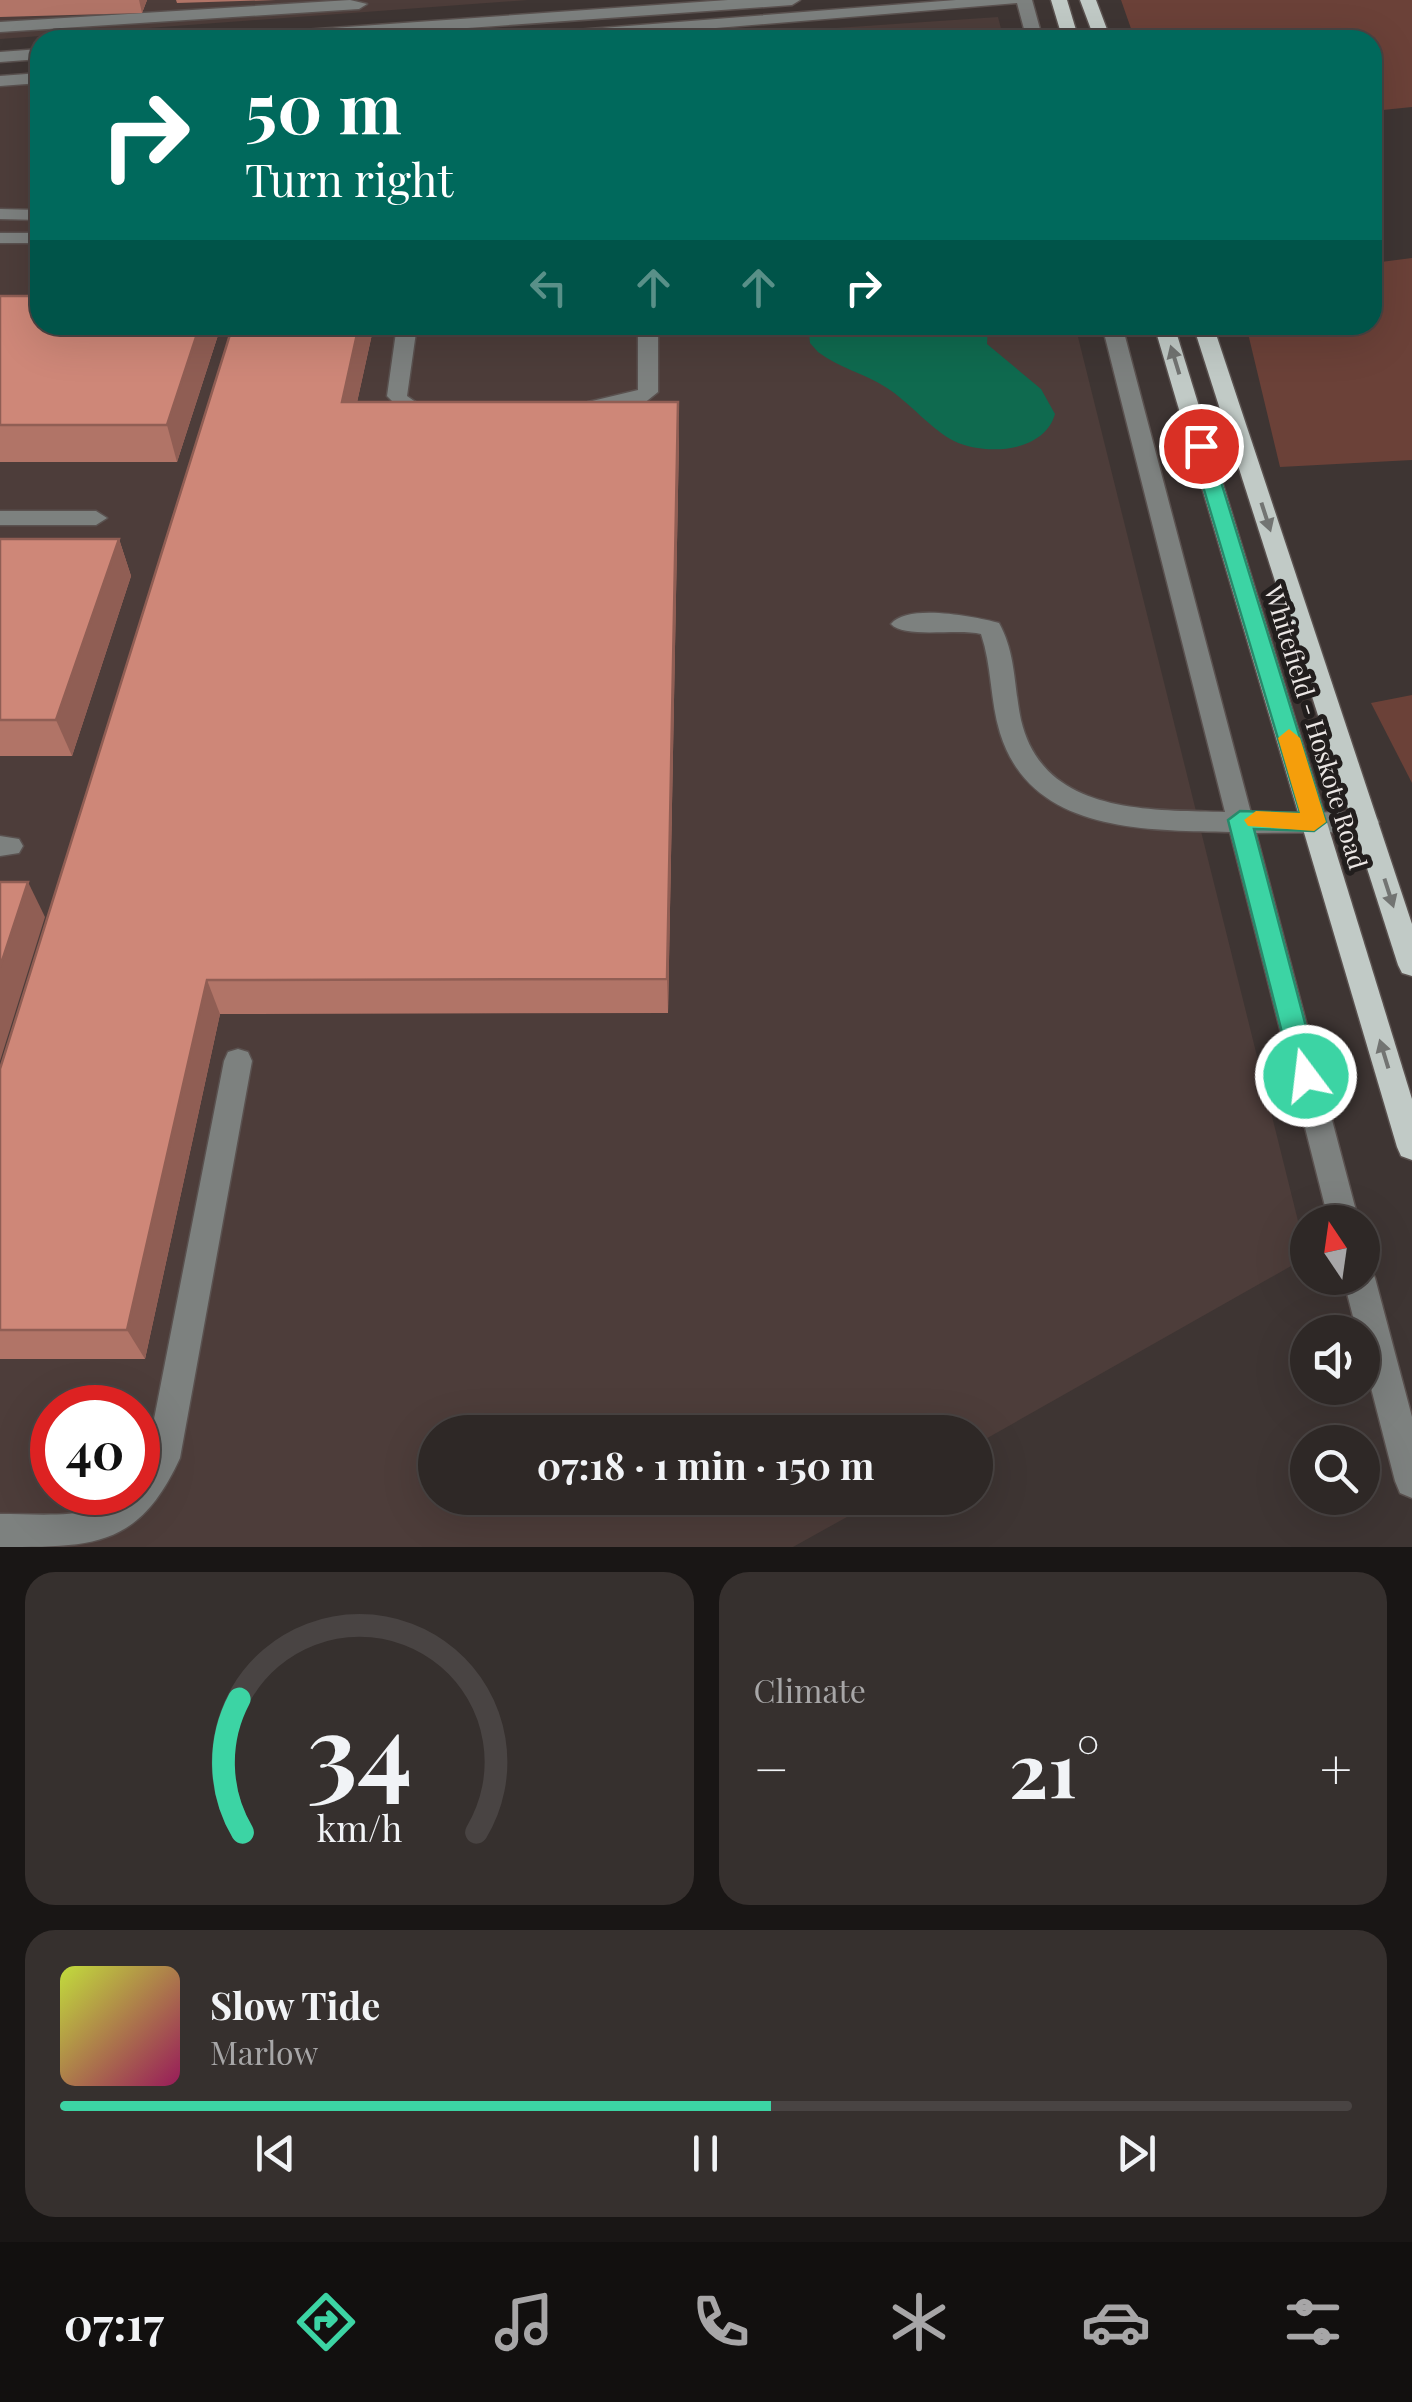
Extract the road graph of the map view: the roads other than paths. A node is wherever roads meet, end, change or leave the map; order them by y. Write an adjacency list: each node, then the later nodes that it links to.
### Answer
1 (792, 0): 10 (street)
2 (1013, 0): 7 (street)
3 (1024, 0): 12 (street)
4 (1060, 0): 13 (main road)
5 (1088, 0): 14 (main road)
6 (360, 2): 8 (street); 9 (street)
7 (829, 14): 11 (street)
8 (0, 27)
9 (355, 30)
10 (369, 30)
11 (635, 30)
12 (1032, 30)
13 (1068, 30)
14 (1099, 30)
15 (30, 55): 16 (street)
16 (0, 57)
17 (30, 79): 18 (street)
18 (0, 81)
19 (0, 214): 20 (street)
20 (30, 214)
21 (0, 238): 22 (street)
22 (30, 238)
23 (406, 335): 29 (street)
24 (648, 335): 28 (street)
25 (1115, 335): 33 (street)
26 (1167, 335): 34 (main road, Whitefield - Hoskote Road, one-way to 26)
27 (1206, 335): 35 (main road, Whitefield - Hoskote Road, one-way to 35)
28 (580, 406)
29 (452, 410)
30 (0, 518): 31 (street)
31 (96, 518)
32 (902, 624): 33 (street)
33 (1240, 820): 34 (street); 39 (street)
34 (1314, 822): 35 (street); 38 (main road, Whitefield - Hoskote Road, one-way to 34)
35 (1366, 822): 36 (main road, Whitefield - Hoskote Road, one-way to 36)
36 (1412, 965)
37 (238, 1061): 42 (street)
38 (1412, 1147)
39 (1340, 1205)
40 (1364, 1295): 41 (street)
41 (1411, 1471)
42 (0, 1531)

